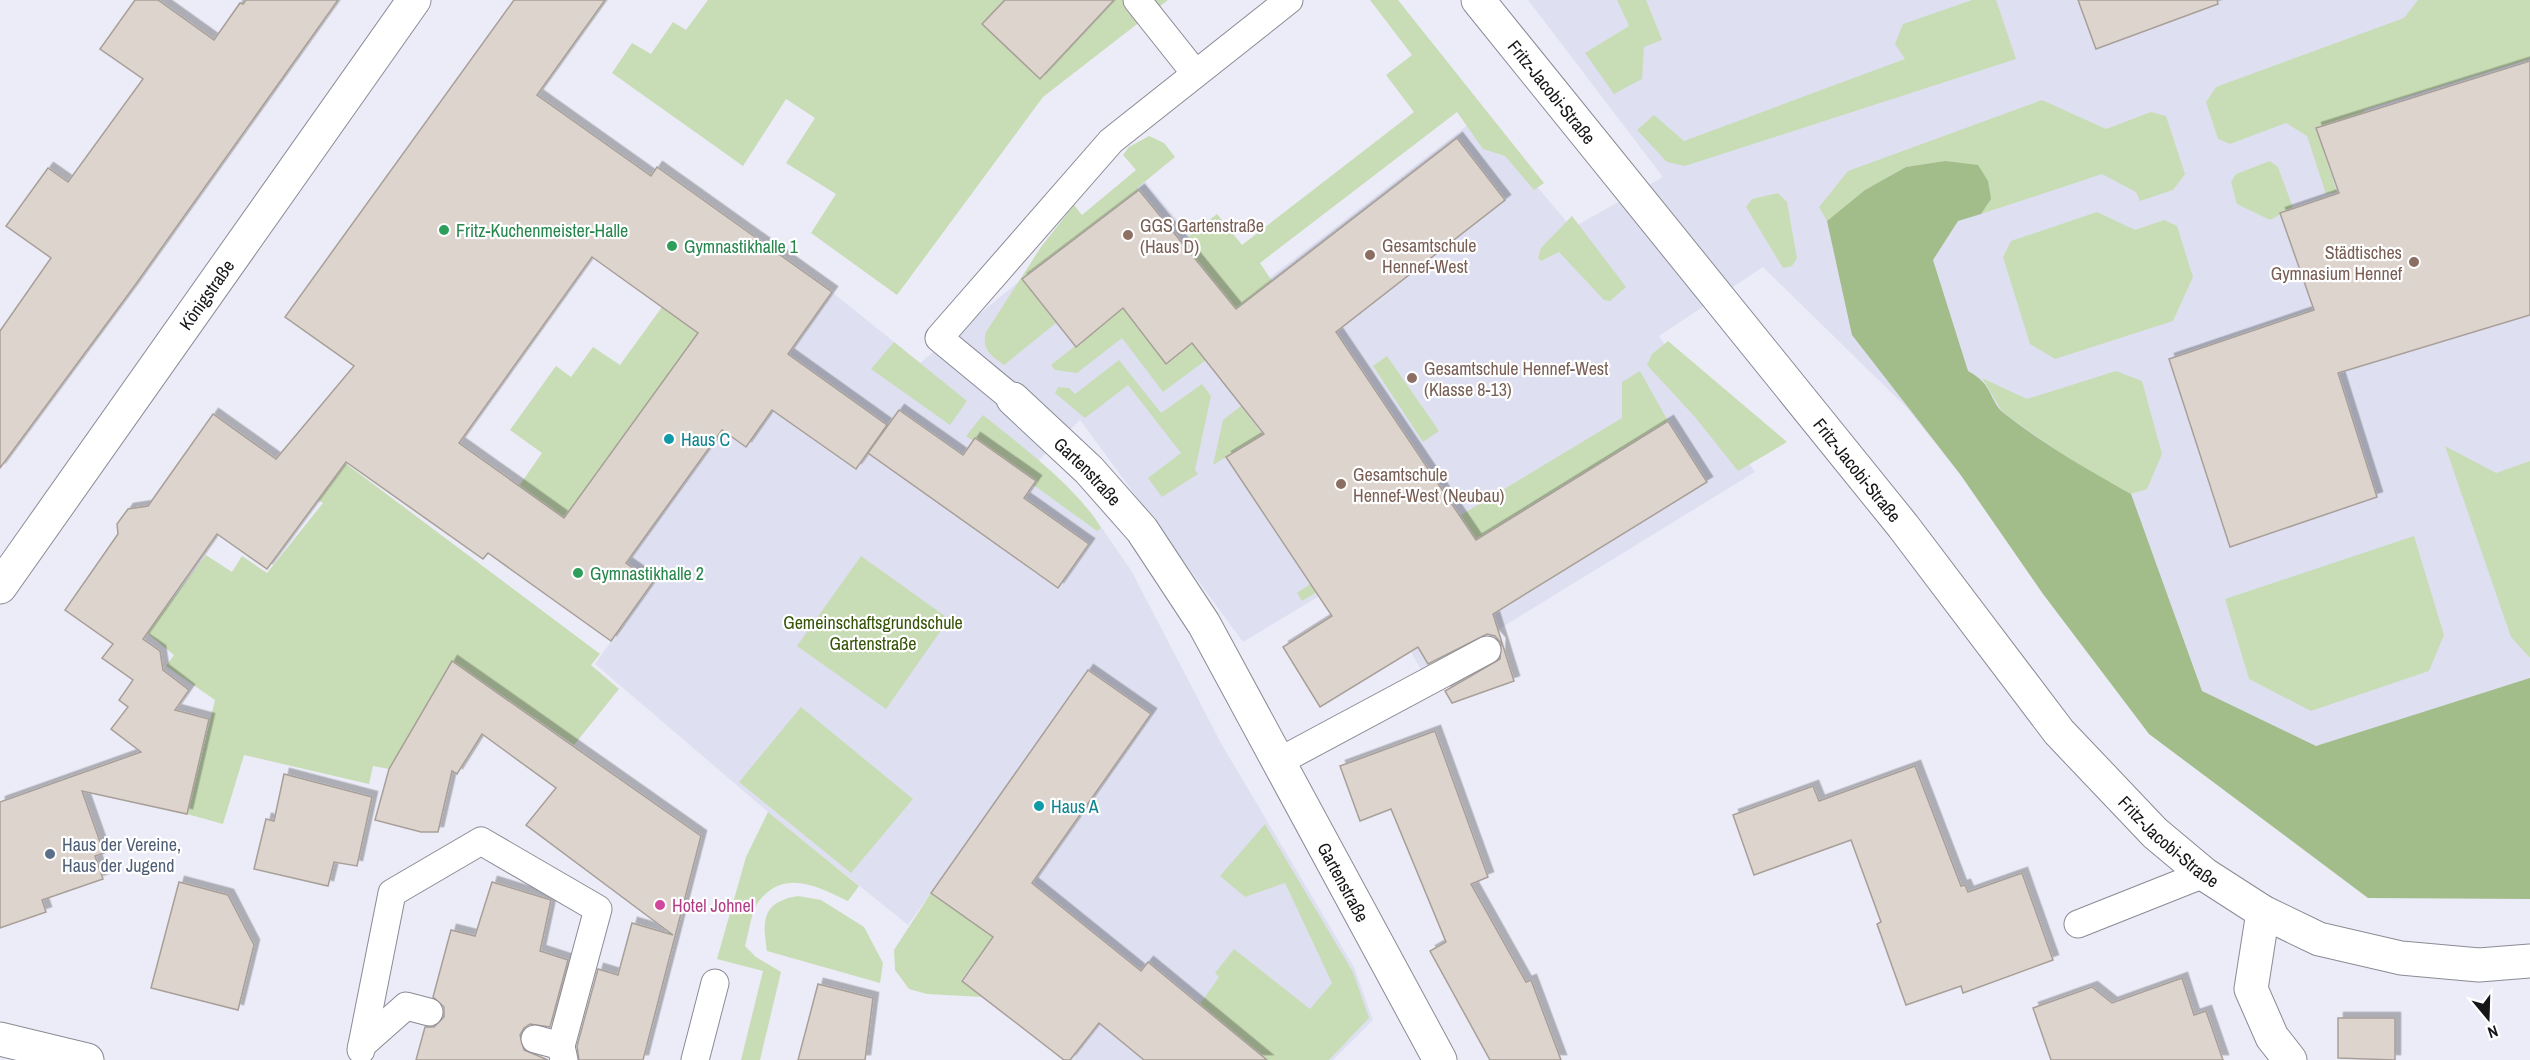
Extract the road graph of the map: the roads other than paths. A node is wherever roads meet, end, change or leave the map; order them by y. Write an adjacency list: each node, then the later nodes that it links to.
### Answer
1 (414, 0): 7 (street, Königstraße)
2 (1137, 0): 5 (lane)
3 (1289, 0): 5 (lane, Gartenstraße)
4 (1478, 0): 10 (street, Fritz-Jacobi-Straße)
5 (1195, 73): 6 (lane, Gartenstraße)
6 (1013, 399): 9 (street, Gartenstraße)
7 (0, 587)
8 (1487, 650): 9 (lane)
9 (1278, 762): 22 (street, Gartenstraße)
10 (2204, 874): 11 (street, Fritz-Jacobi-Straße); 12 (lane)
11 (2264, 912): 13 (street, Fritz-Jacobi-Straße); 23 (street)
12 (2078, 924)
13 (2530, 961)
14 (715, 983): 21 (lane)
15 (429, 1012): 18 (lane)
16 (535, 1039): 19 (lane)
17 (0, 1040): 20 (street)
18 (360, 1052): 19 (lane)
19 (563, 1053)
20 (87, 1060)
21 (695, 1060)
22 (1440, 1060)
23 (2290, 1060)

